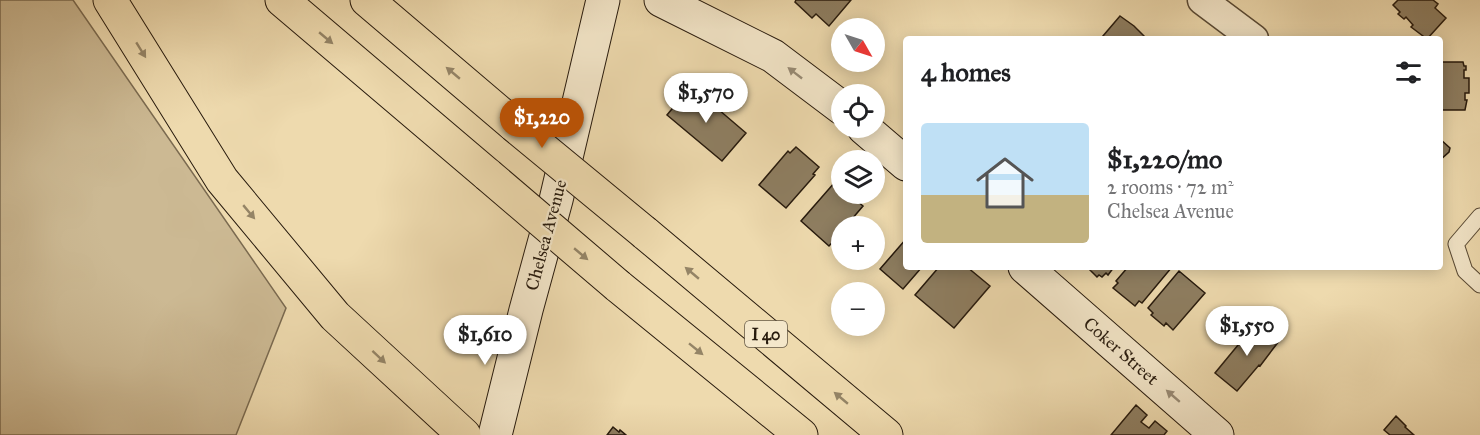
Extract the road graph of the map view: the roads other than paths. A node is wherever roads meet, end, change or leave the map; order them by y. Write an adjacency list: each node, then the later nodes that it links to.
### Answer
1 (110, 0): 14 (highway, one-way to 14)
2 (282, 0): 16 (highway, one-way to 16, bridge)
3 (367, 0): 17 (highway, I 40, one-way to 3, bridge)
4 (603, 0): 15 (main road, Chelsea Avenue)
5 (661, 0): 8 (main road, one-way to 5)
6 (1202, 0): 7 (street)
7 (1250, 36)
8 (831, 100)
9 (876, 138): 10 (main road)
10 (903, 161)
11 (1480, 216): 13 (lane)
12 (1028, 270): 18 (main road, Coker Street, one-way to 12)
13 (1480, 285)
14 (464, 435)
15 (495, 435)
16 (801, 435)
17 (886, 435)
18 (1216, 435)

